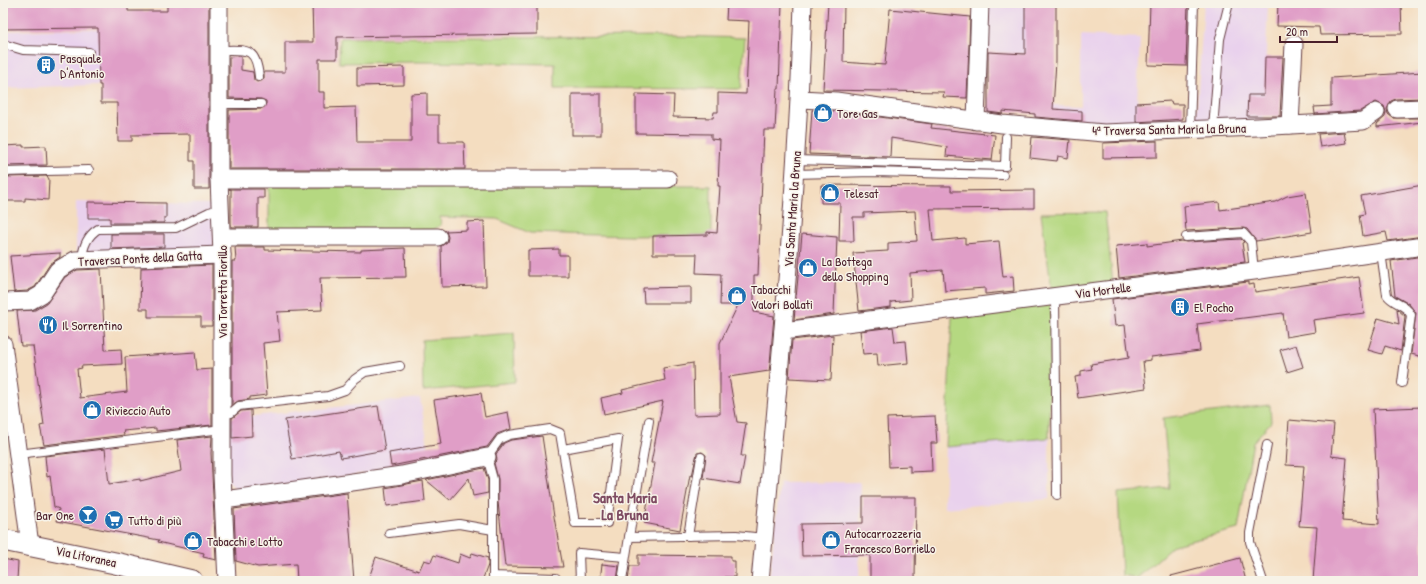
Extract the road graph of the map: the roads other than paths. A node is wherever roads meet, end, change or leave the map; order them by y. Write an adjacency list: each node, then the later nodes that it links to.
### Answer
1 (219, 3): 8 (street, Via Torretta Fiorillo)
2 (804, 3): 11 (street, Via Santa Maria la Bruna)
3 (980, 3): 17 (street)
4 (1194, 3): 20 (lane)
5 (1229, 3): 19 (lane)
6 (3, 44): 9 (lane)
7 (1294, 44): 18 (street)
8 (219, 50): 10 (lane); 12 (street, Via Torretta Fiorillo)
9 (89, 52)
10 (259, 77)
11 (801, 99): 17 (street, 4ª Traversa Santa Maria la Bruna); 22 (street, Via Santa Maria la Bruna)
12 (219, 104): 13 (lane); 26 (street, Via Torretta Fiorillo)
13 (261, 104)
14 (1423, 108): 15 (street)
15 (1397, 109)
16 (1376, 112): 18 (street, 4ª Traversa Santa Maria la Bruna)
17 (976, 121): 20 (street, 4ª Traversa Santa Maria la Bruna)
18 (1290, 125): 19 (street, 4ª Traversa Santa Maria la Bruna)
19 (1213, 129): 20 (street, 4ª Traversa Santa Maria la Bruna)
20 (1190, 130)
21 (1006, 137): 22 (lane)
22 (795, 167): 25 (lane); 39 (street, Via Santa Maria la Bruna)
23 (89, 170): 24 (lane)
24 (3, 172)
25 (1004, 175)
26 (219, 179): 27 (street); 28 (street, Via Torretta Fiorillo)
27 (668, 179)
28 (221, 209): 29 (street, Via Torretta Fiorillo); 35 (lane)
29 (222, 237): 30 (street); 34 (street, Via Torretta Fiorillo)
30 (438, 237)
31 (1186, 237): 36 (lane)
32 (1423, 246): 33 (street, Via Mortelle)
33 (1381, 252): 36 (street, Via Mortelle); 42 (lane)
34 (222, 254): 35 (street, Traversa Ponte della Gatta); 44 (street, Via Torretta Fiorillo)
35 (82, 259): 38 (street, Traversa Ponte della Gatta)
36 (1254, 271): 37 (street, Via Mortelle)
37 (1055, 296): 39 (street, Via Mortelle); 50 (lane)
38 (3, 302)
39 (783, 331): 56 (street, Via Santa Maria la Bruna)
40 (3, 344): 47 (street)
41 (400, 366): 44 (lane)
42 (1402, 383)
43 (649, 421): 55 (lane)
44 (222, 422): 47 (lane); 51 (street, Via Torretta Fiorillo)
45 (1266, 445): 66 (lane)
46 (562, 449): 46 (lane); 48 (lane)
47 (18, 454): 58 (street)
48 (487, 457): 51 (street); 52 (lane)
49 (701, 458): 54 (lane)
50 (1057, 495)
51 (224, 500): 62 (street, Via Torretta Fiorillo)
52 (493, 530): 53 (lane); 60 (lane)
53 (389, 533)
54 (688, 536): 55 (lane); 56 (lane)
55 (629, 537): 59 (lane)
56 (764, 538): 65 (street, Via Santa Maria la Bruna)
57 (3, 540): 58 (street, Via Litoranea)
58 (30, 544): 61 (street, Via Litoranea)
59 (626, 557): 63 (lane); 64 (lane)
60 (556, 578)
61 (192, 581)
62 (227, 581)
63 (580, 581)
64 (622, 581)
65 (760, 581)
66 (1263, 581)

